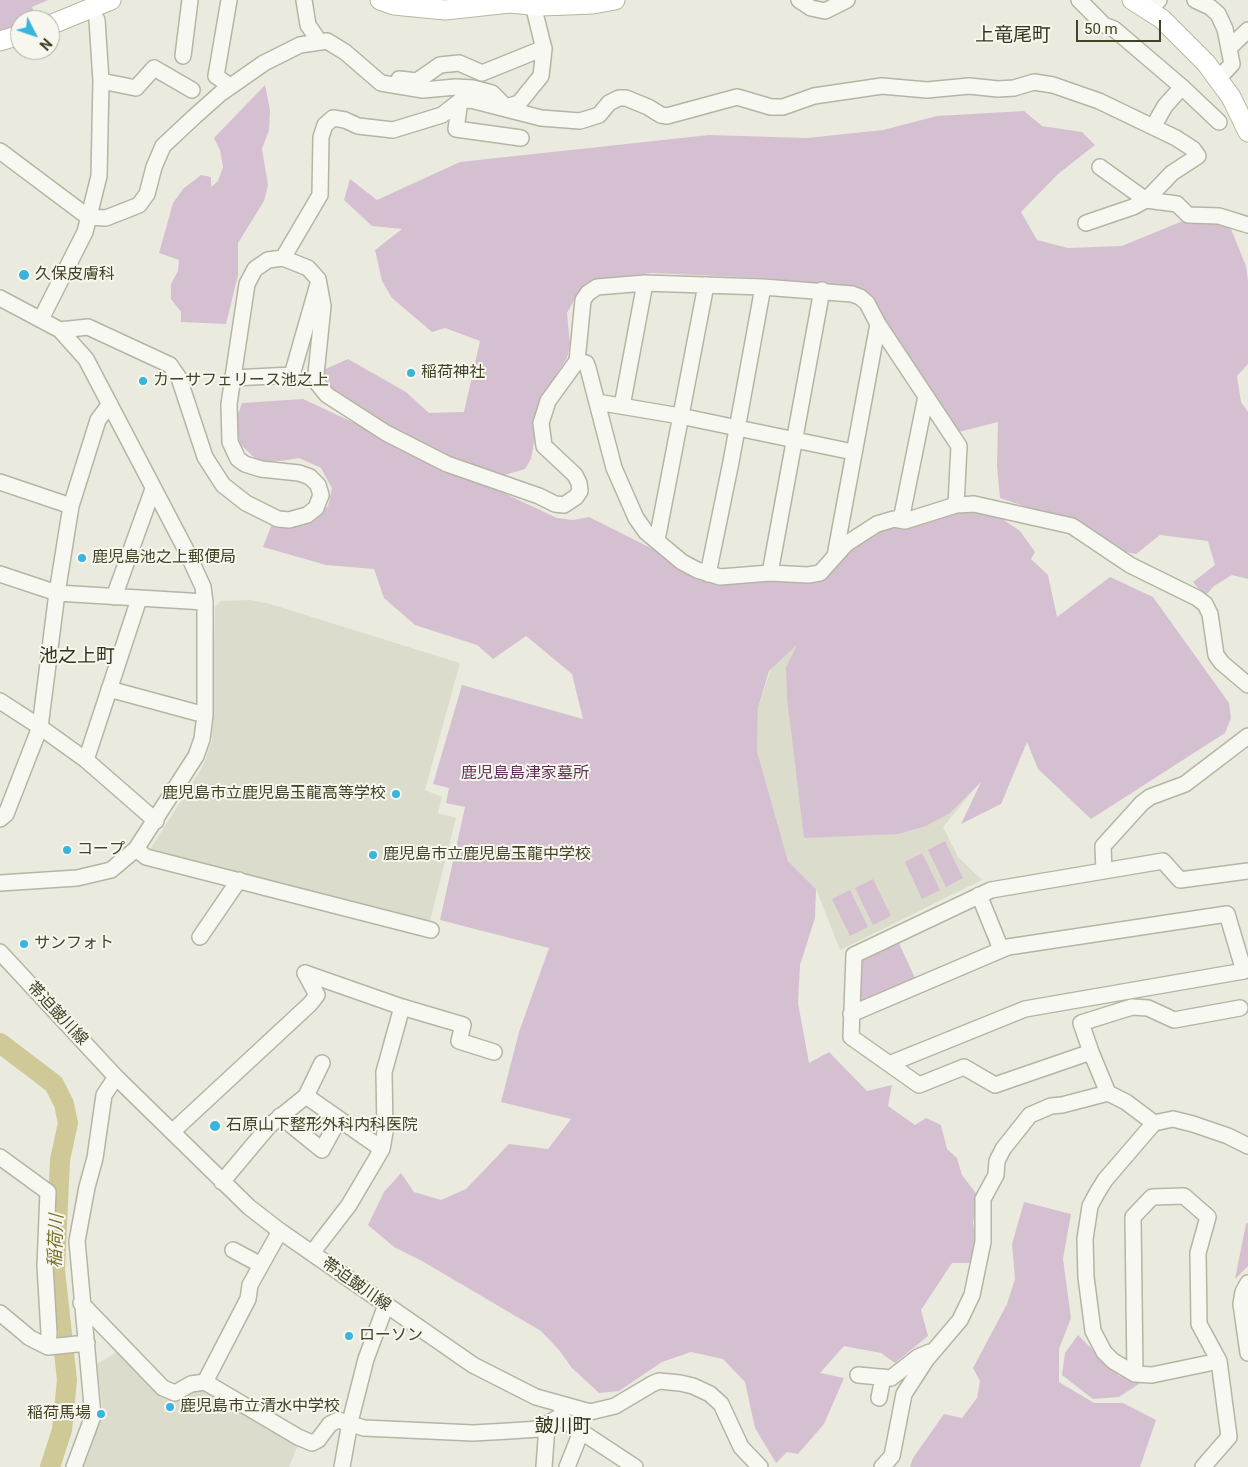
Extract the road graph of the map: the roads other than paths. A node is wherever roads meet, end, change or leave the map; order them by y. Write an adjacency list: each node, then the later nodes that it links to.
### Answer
1 (111, 0): 15 (main road)
2 (190, 0): 20 (street)
3 (229, 0): 24 (street)
4 (304, 0): 17 (street)
5 (380, 0): 12 (main road)
6 (615, 0): 12 (main road)
7 (799, 0): 8 (street)
8 (847, 0)
9 (1079, 0): 25 (street)
10 (1132, 0): 13 (main road)
11 (1195, 0): 18 (street)
12 (533, 5): 19 (street)
13 (1154, 5): 22 (main road)
14 (97, 20): 23 (street)
15 (60, 21)
16 (1248, 30): 18 (street)
17 (319, 41): 21 (street); 24 (street)
18 (1230, 47): 22 (street)
19 (544, 48): 21 (street); 28 (street)
20 (183, 56)
21 (374, 76): 28 (street)
22 (1218, 78): 31 (main road)
23 (101, 81): 26 (street); 36 (street)
24 (230, 86): 36 (street)
25 (1182, 88): 29 (street); 30 (street)
26 (192, 90)
27 (460, 101): 28 (street); 32 (street); 39 (street)
28 (506, 107): 30 (street)
29 (1219, 122)
30 (1153, 127): 35 (street)
31 (1248, 132)
32 (521, 138)
33 (0, 151): 36 (street)
34 (1100, 167): 35 (street)
35 (1146, 200): 37 (street); 38 (street)
36 (88, 217): 46 (street)
37 (1086, 224)
38 (1248, 224)
39 (283, 258): 40 (street); 50 (street)
40 (319, 282): 49 (street); 50 (street)
41 (645, 283): 42 (street); 49 (street); 54 (street)
42 (706, 285): 43 (street); 55 (street)
43 (763, 287): 44 (street); 56 (street)
44 (822, 290): 47 (street); 57 (street)
45 (0, 298): 46 (street)
46 (41, 319): 48 (street)
47 (878, 324): 51 (street); 58 (street)
48 (60, 330): 50 (street); 53 (street)
49 (577, 360): 52 (street)
50 (233, 378)
51 (926, 396): 61 (street); 63 (street)
52 (597, 402): 54 (street); 64 (street)
53 (110, 404): 60 (street); 62 (street)
54 (622, 406): 55 (street)
55 (680, 416): 56 (street); 64 (street)
56 (737, 428): 57 (street); 68 (street)
57 (795, 440): 58 (street); 66 (street)
58 (853, 452): 65 (street)
59 (0, 482): 62 (street)
60 (153, 489): 70 (street); 72 (street)
61 (956, 505): 63 (street); 73 (street)
62 (72, 506): 69 (street)
63 (901, 520): 65 (street)
64 (657, 540): 68 (street)
65 (835, 558): 66 (street)
66 (770, 573): 68 (street)
67 (0, 574): 69 (street)
68 (708, 574)
69 (56, 593): 70 (street); 77 (street)
70 (114, 597): 71 (street)
71 (140, 600): 72 (street); 74 (street)
72 (205, 602): 76 (street)
73 (1248, 685)
74 (109, 689): 76 (street); 79 (street)
75 (0, 701): 77 (street)
76 (205, 716): 81 (street)
77 (40, 726): 79 (street); 80 (street)
78 (1248, 736): 83 (street)
79 (86, 760): 81 (street)
80 (0, 819)
81 (156, 820): 82 (street)
82 (136, 849): 85 (street); 86 (street)
83 (1104, 871): 84 (street); 87 (street)
84 (1248, 871)
85 (239, 880): 88 (street); 89 (street)
86 (0, 883)
87 (979, 895): 90 (street); 94 (street)
88 (431, 930)
89 (200, 937)
90 (1001, 949): 94 (street); 98 (street)
91 (0, 952): 99 (street, 帯迫皷川線)
92 (402, 1007): 95 (street); 105 (street); 107 (street)
93 (1240, 1008): 96 (street)
94 (851, 1014): 98 (street)
95 (494, 1052)
96 (1091, 1052): 98 (street); 100 (street)
97 (322, 1063): 101 (street)
98 (889, 1064)
99 (116, 1077): 105 (street, 帯迫皷川線); 115 (street)
100 (1108, 1093): 104 (street); 121 (street)
101 (306, 1096): 102 (street); 103 (street)
102 (280, 1116): 103 (street); 109 (street)
103 (339, 1119): 107 (street)
104 (1154, 1123): 106 (street); 123 (street)
105 (172, 1132): 109 (street, 帯迫皷川線)
106 (1248, 1146)
107 (382, 1149): 112 (street)
108 (0, 1157): 119 (street)
109 (222, 1182): 110 (street, 帯迫皷川線)
110 (280, 1231): 112 (street, 帯迫皷川線); 113 (street)
111 (233, 1250): 113 (street)
112 (312, 1253): 116 (street, 帯迫皷川線)
113 (261, 1265): 126 (street)
114 (1248, 1283): 120 (street)
115 (81, 1303): 118 (street); 126 (street)
116 (386, 1305): 128 (street, 帯迫皷川線); 129 (street)
117 (0, 1313): 119 (street)
118 (84, 1344): 119 (street); 131 (street)
119 (50, 1347)
120 (1248, 1347)
121 (934, 1350): 125 (street); 137 (street)
122 (1220, 1361): 123 (street); 123 (street); 138 (street)
123 (1135, 1374)
124 (858, 1375): 125 (street)
125 (883, 1377): 127 (street)
126 (205, 1382): 129 (street)
127 (879, 1398)
128 (557, 1416): 129 (street); 130 (street); 133 (street); 136 (street, 帯迫皷川線)
129 (350, 1422): 132 (street)
130 (581, 1432): 134 (street); 135 (street)
131 (74, 1467)
132 (342, 1467)
133 (544, 1467)
134 (566, 1467)
135 (635, 1467)
136 (760, 1467)
137 (882, 1467)
138 (1203, 1467)

